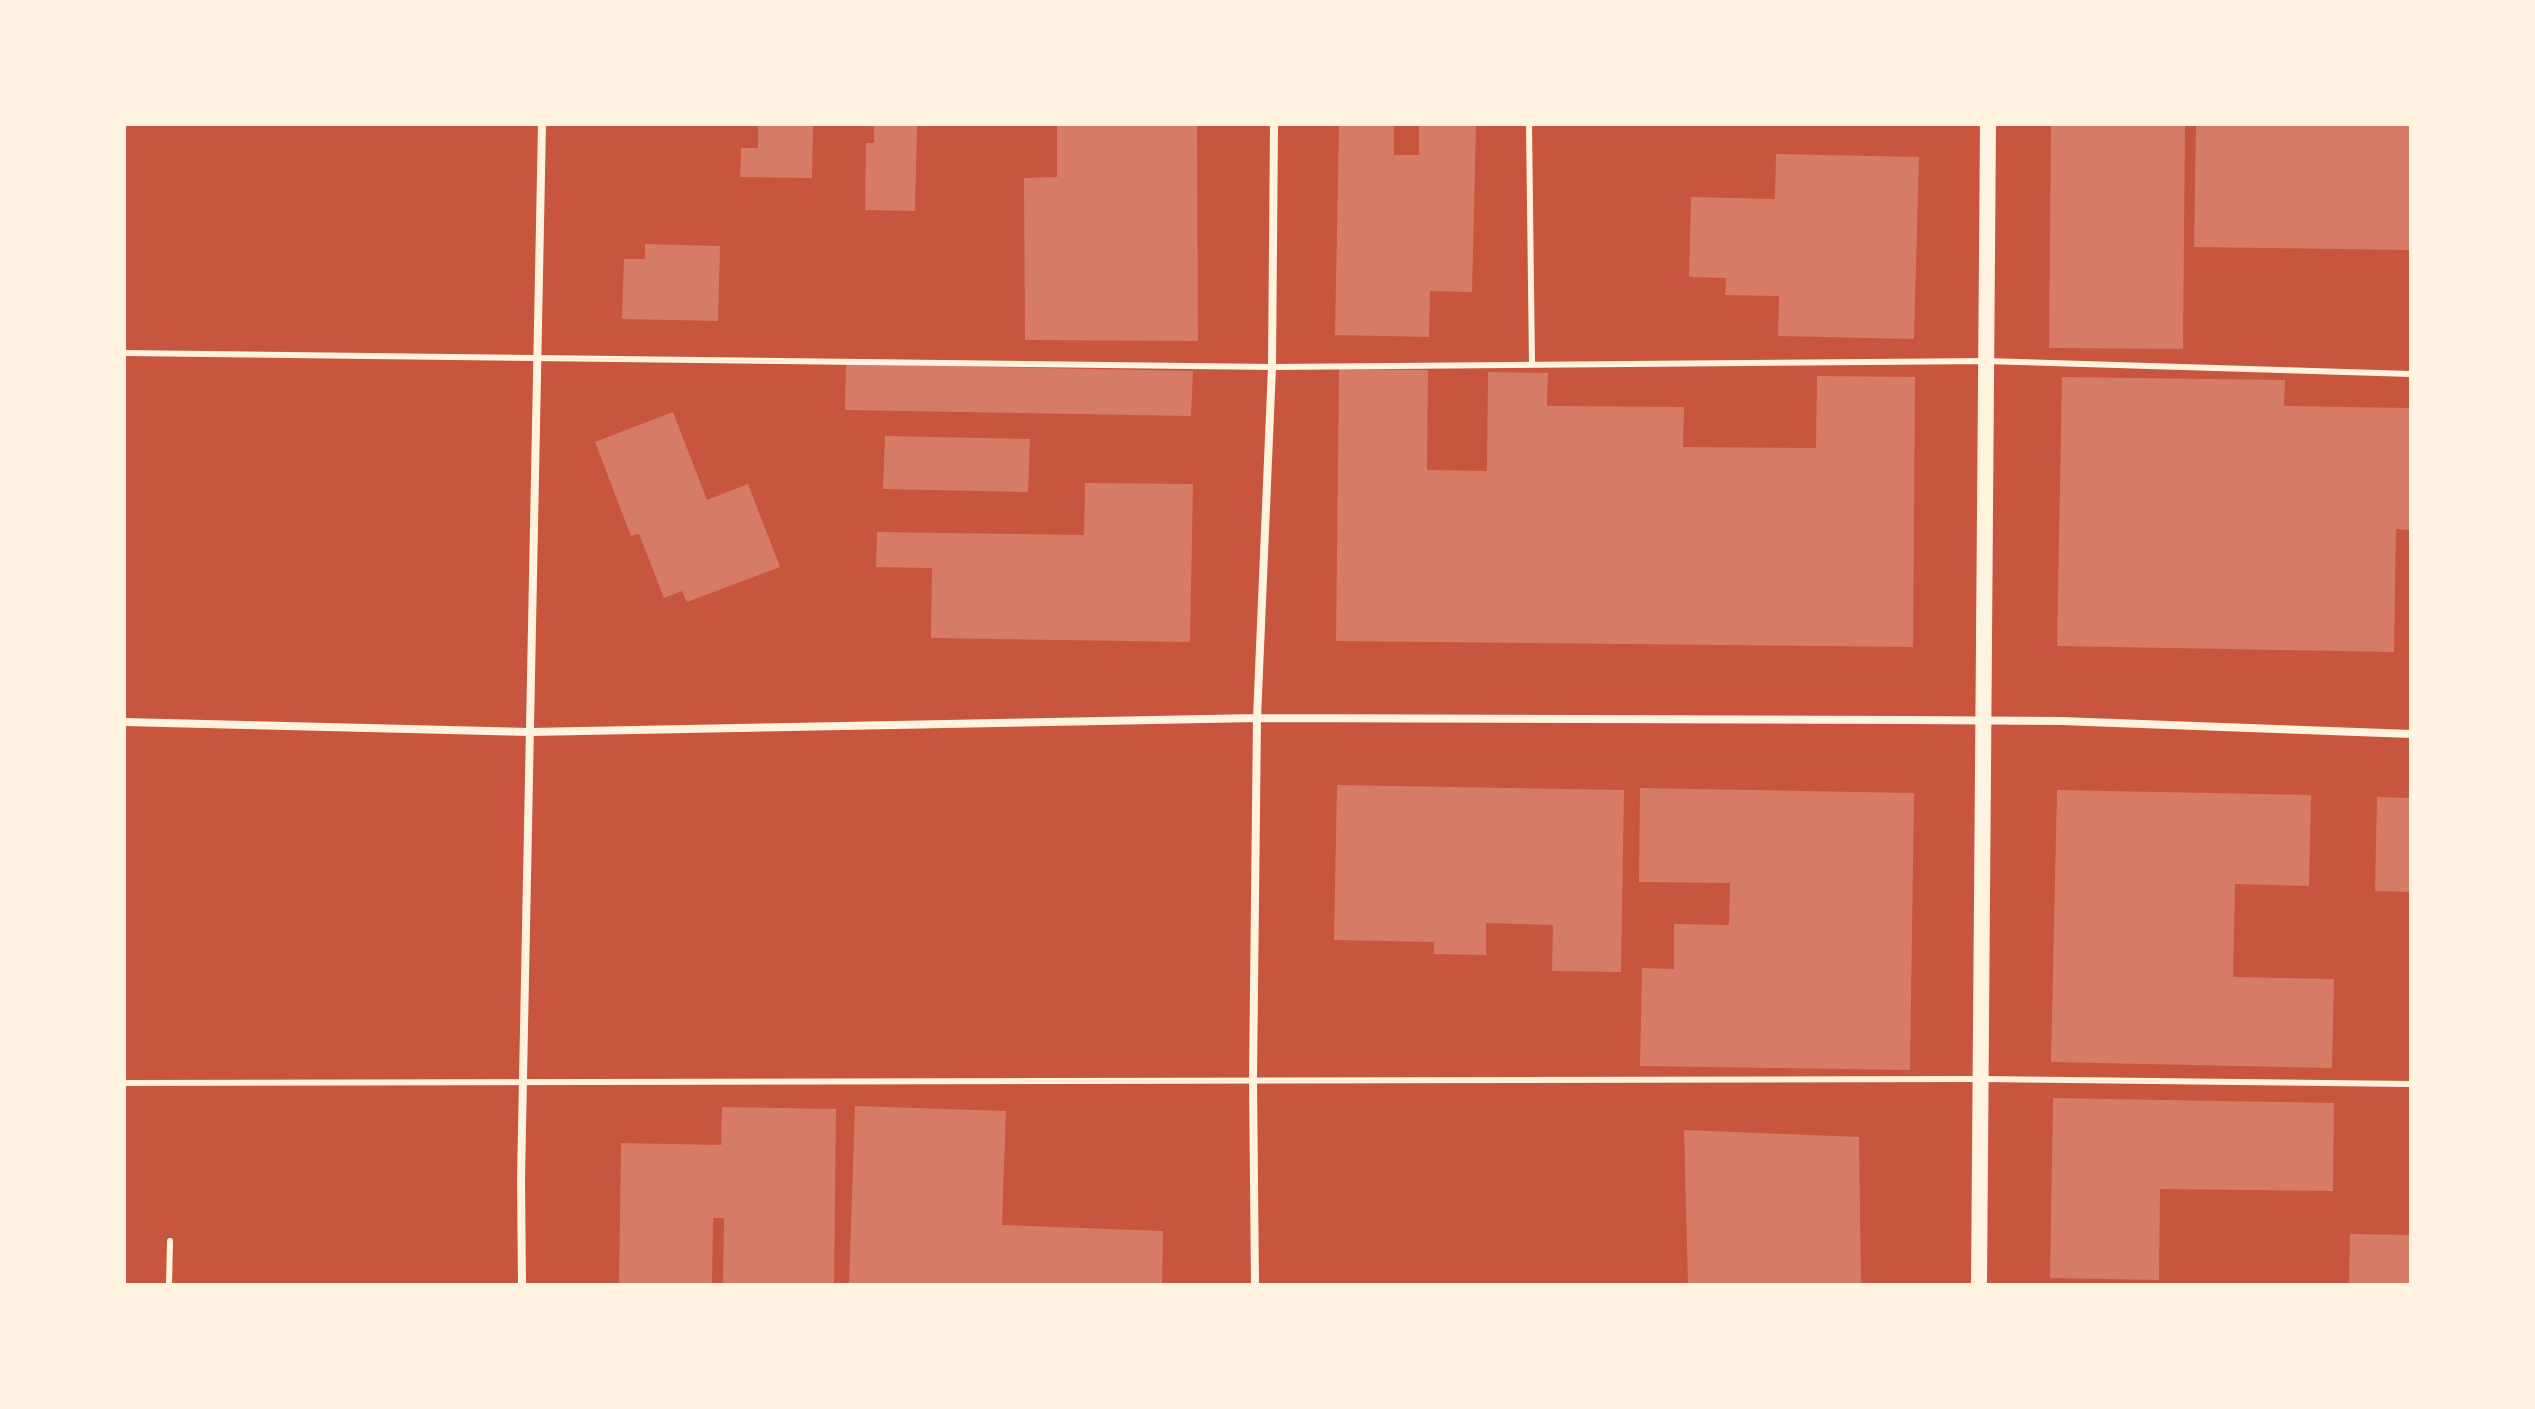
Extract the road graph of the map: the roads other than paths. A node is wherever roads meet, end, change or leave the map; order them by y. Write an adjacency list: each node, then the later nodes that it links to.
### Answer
1 (542, 124): 6 (street)
2 (1274, 124): 9 (street)
3 (1529, 124): 8 (lane)
4 (1988, 124): 7 (main road)
5 (124, 353): 6 (lane)
6 (538, 358): 9 (lane); 14 (street)
7 (1986, 361): 8 (lane); 10 (lane); 12 (main road)
8 (1532, 365): 9 (lane)
9 (1272, 367): 11 (street)
10 (2411, 374)
11 (1257, 718): 12 (street); 14 (street); 16 (street)
12 (1984, 721): 15 (street); 17 (main road)
13 (124, 722): 14 (street)
14 (530, 732): 18 (street)
15 (2411, 734)
16 (1253, 1079): 17 (lane); 18 (lane); 24 (street)
17 (1981, 1079): 20 (lane); 25 (main road)
18 (523, 1081): 19 (lane); 23 (street)
19 (124, 1083)
20 (2411, 1084)
21 (170, 1241): 22 (lane)
22 (169, 1285)
23 (522, 1285)
24 (1255, 1285)
25 (1979, 1285)

